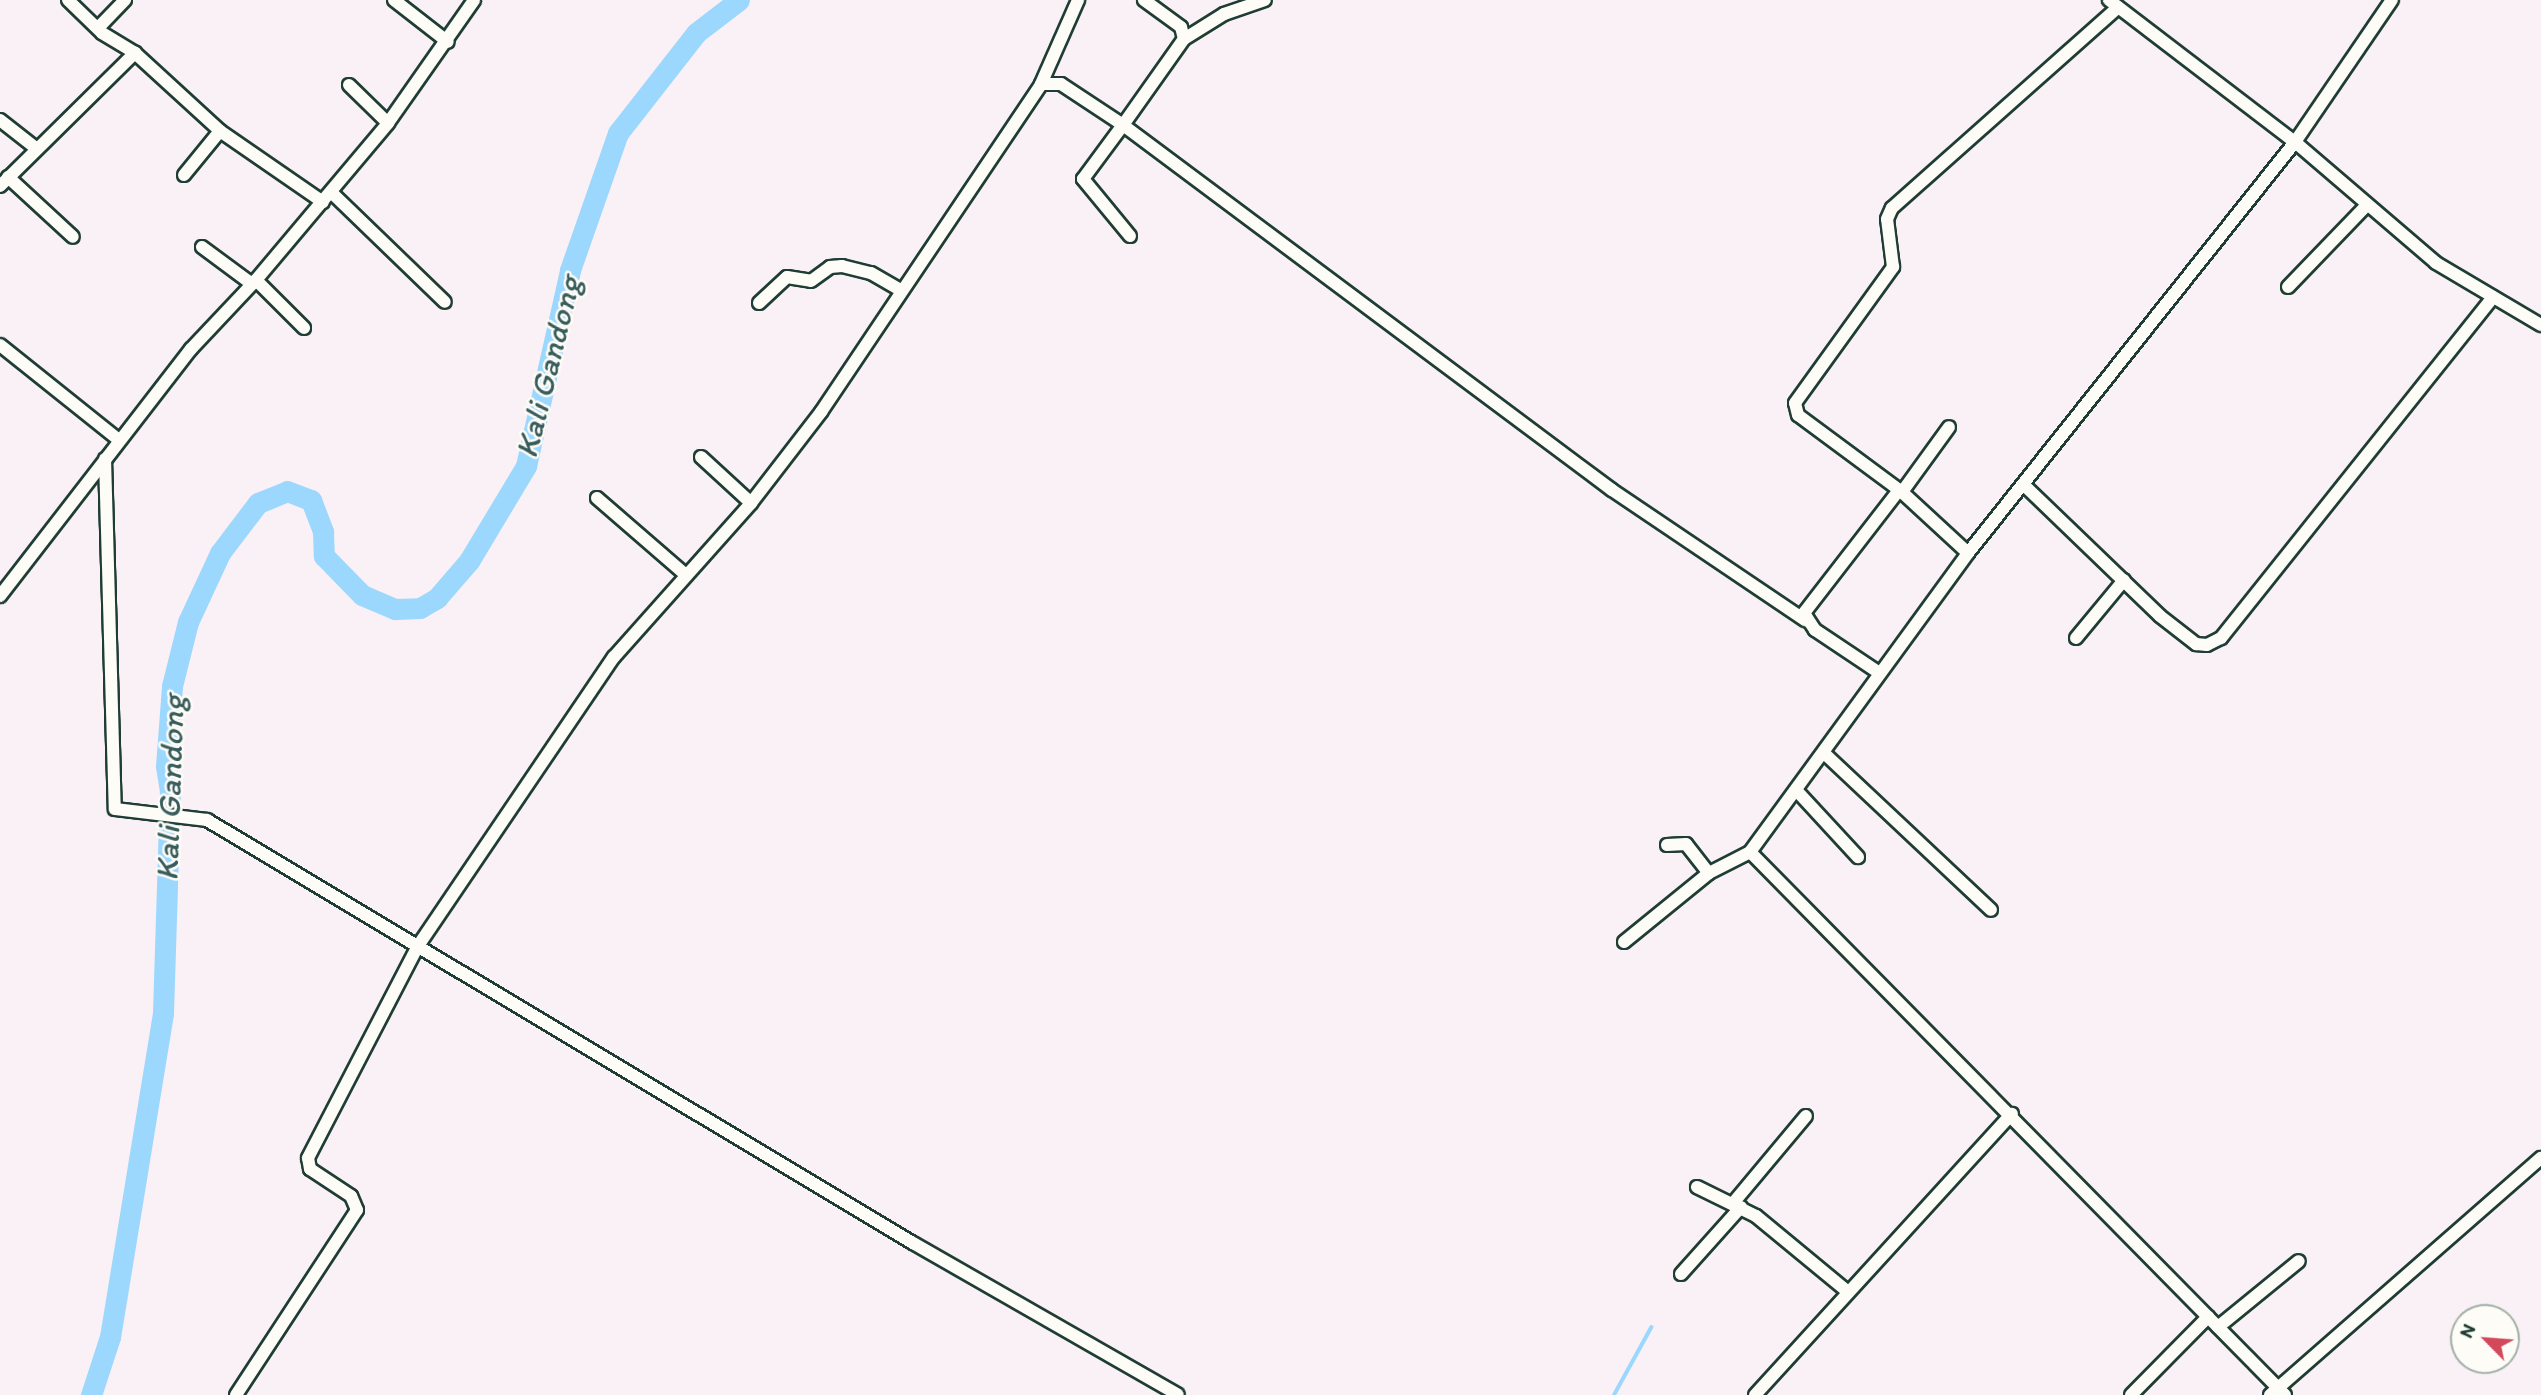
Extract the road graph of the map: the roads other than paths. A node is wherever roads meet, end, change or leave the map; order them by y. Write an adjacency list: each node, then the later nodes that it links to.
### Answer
1 (68, 0): 10 (street)
2 (125, 0): 10 (street)
3 (394, 0): 12 (street)
4 (474, 0): 12 (street)
5 (1078, 0): 14 (street)
6 (1144, 0): 11 (street)
7 (1265, 0): 11 (street)
8 (2392, 0): 20 (street)
9 (2113, 3): 20 (street); 44 (street)
10 (98, 28): 13 (street)
11 (1184, 39): 18 (street)
12 (448, 42): 17 (street)
13 (135, 53): 19 (street); 21 (street)
14 (1041, 84): 18 (street); 32 (street)
15 (349, 85): 17 (street)
16 (0, 120): 21 (street)
17 (388, 123): 24 (street)
18 (1123, 125): 27 (street); 51 (street)
19 (220, 131): 22 (street); 25 (street)
20 (2295, 142): 26 (street); 43 (street)
21 (37, 149): 23 (street)
22 (184, 175)
23 (4, 181): 28 (street)
24 (331, 192): 25 (street); 34 (street)
25 (323, 202): 30 (street)
26 (2367, 205): 31 (street); 33 (street)
27 (1130, 236)
28 (73, 237)
29 (202, 247): 30 (street)
30 (254, 282): 37 (street); 40 (street)
31 (2288, 287)
32 (901, 290): 35 (street); 46 (street)
33 (2493, 297): 36 (street); 49 (street)
34 (444, 302)
35 (760, 303)
36 (2541, 325)
37 (304, 328)
38 (0, 345): 40 (street)
39 (1949, 427): 44 (street)
40 (119, 440): 42 (street)
41 (701, 457): 46 (street)
42 (104, 459): 50 (street); 62 (street)
43 (2025, 486): 47 (street); 49 (street)
44 (1900, 491): 47 (street); 51 (street)
45 (597, 498): 48 (street)
46 (751, 503): 48 (street)
47 (1968, 553): 53 (street)
48 (686, 575): 62 (street)
49 (2124, 580): 52 (street)
50 (0, 596)
51 (1805, 620): 53 (street)
52 (2076, 638)
53 (1878, 672): 54 (street)
54 (1824, 753): 55 (street); 60 (street)
55 (1797, 791): 57 (street); 58 (street)
56 (1667, 845): 59 (street)
57 (1750, 852): 59 (street); 63 (street)
58 (1858, 857)
59 (1709, 873): 61 (street)
60 (1992, 910)
61 (1624, 942)
62 (418, 946): 74 (street); 75 (street)
63 (2012, 1114): 70 (street); 71 (street)
64 (1806, 1116): 67 (street)
65 (2541, 1158): 73 (street)
66 (1697, 1187): 67 (street)
67 (1737, 1204): 69 (street); 70 (street)
68 (2299, 1261): 72 (street)
69 (1681, 1274)
70 (1847, 1291): 76 (street)
71 (2208, 1317): 72 (street); 77 (street)
72 (2218, 1327): 73 (street)
73 (2277, 1392)
74 (236, 1395)
75 (1178, 1395)
76 (1755, 1395)
77 (2131, 1395)

